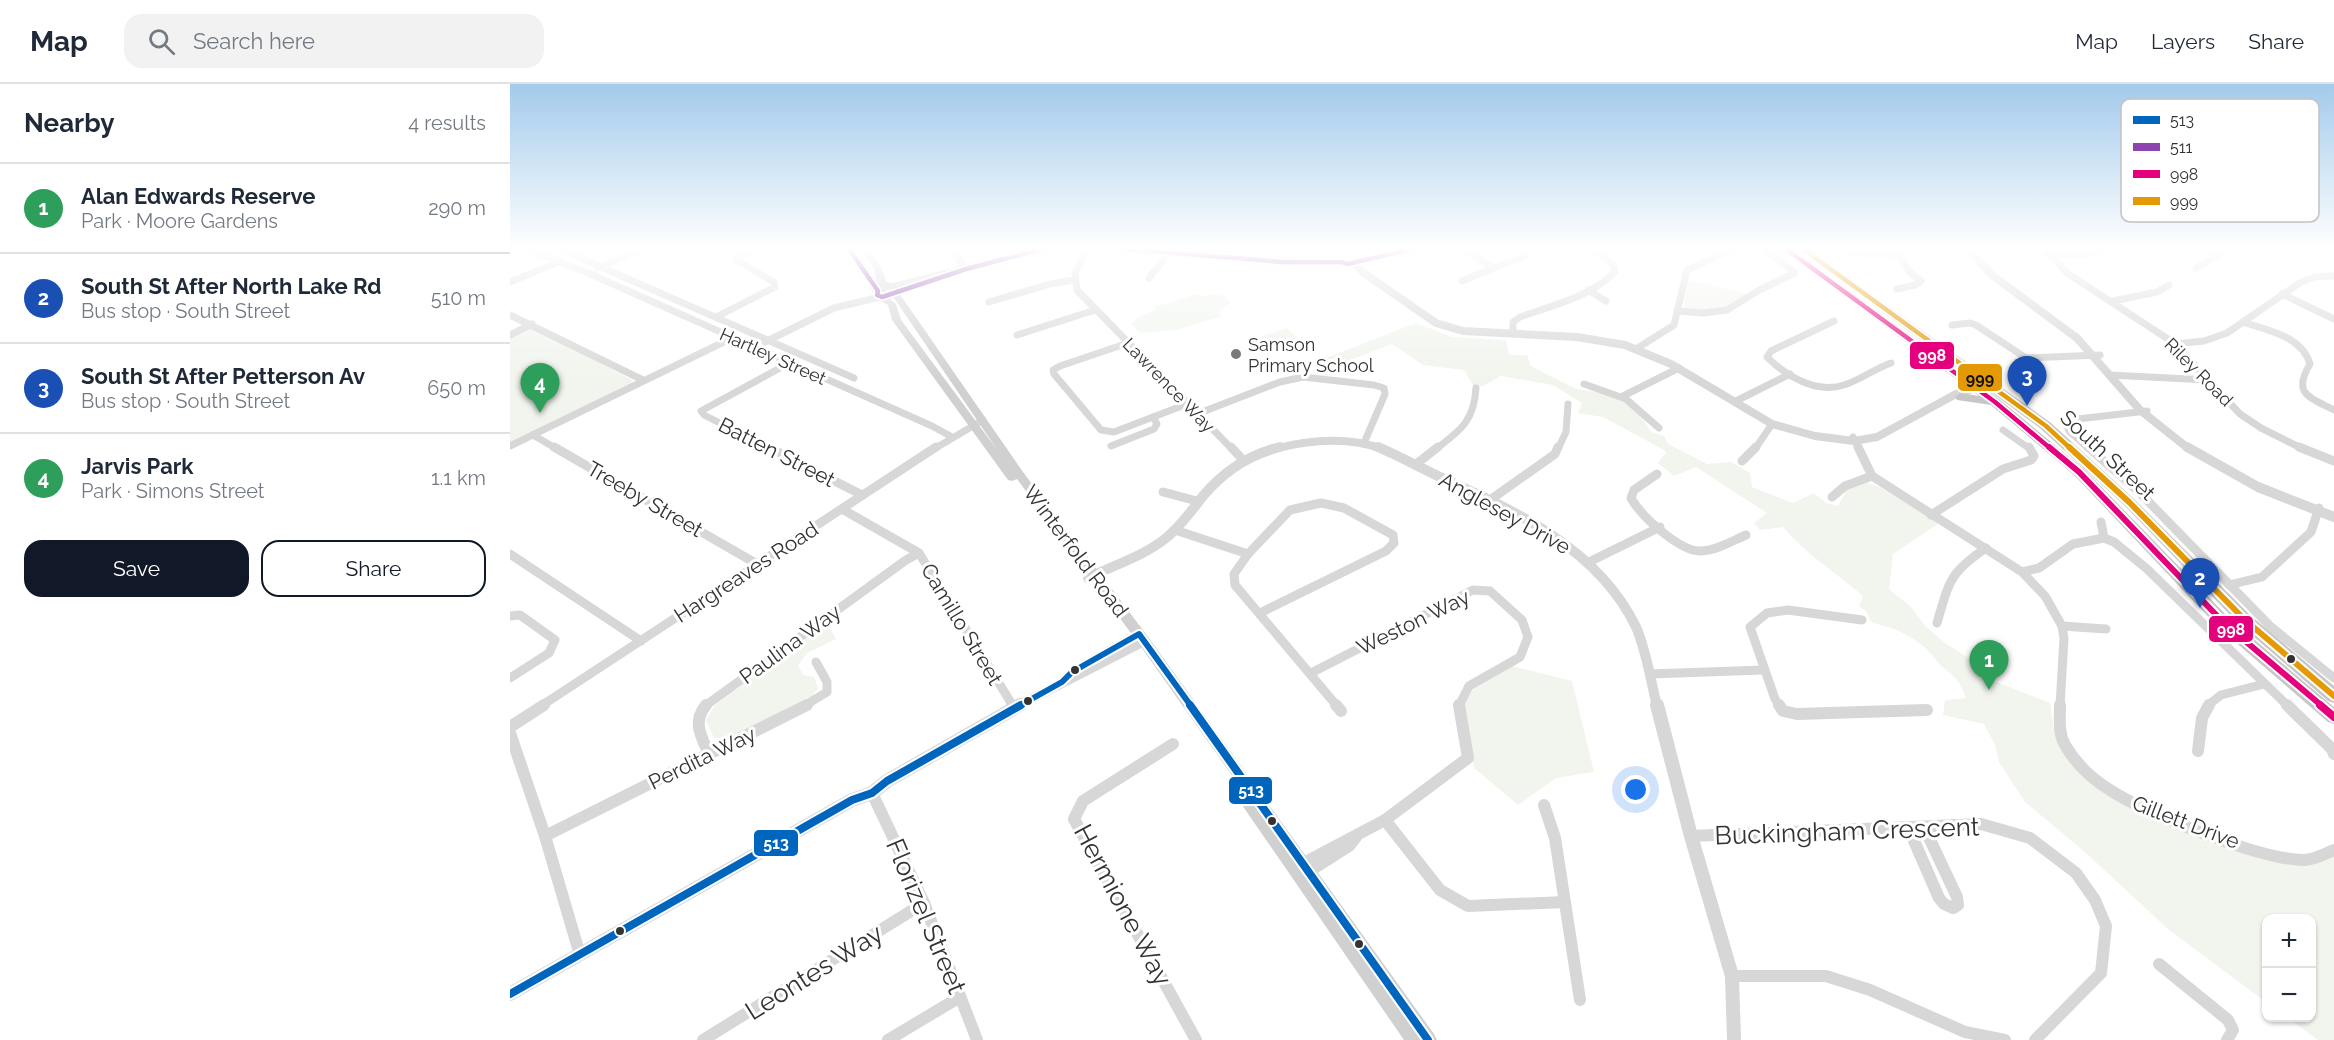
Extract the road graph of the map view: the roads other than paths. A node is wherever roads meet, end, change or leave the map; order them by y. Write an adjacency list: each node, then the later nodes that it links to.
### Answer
1 (633, 294): 35 (street, Hartley Street)
2 (663, 294): 25 (street, Hartley Street)
3 (762, 294): 25 (street)
4 (880, 294): 36 (street)
5 (887, 294): 67 (main road, Winterfold Road)
6 (1017, 294): 21 (street)
7 (1080, 294): 22 (street, Lawrence Way)
8 (1391, 294): 32 (street)
9 (1579, 294): 32 (street)
10 (1594, 294): 19 (street)
11 (1682, 294): 23 (street)
12 (1754, 294): 23 (street)
13 (1846, 294): 51 (highway, South Street)
14 (1861, 294): 56 (highway, South Street)
15 (2015, 294): 41 (street)
16 (2101, 294): 20 (street, Riley Road)
17 (2149, 294): 20 (street)
18 (2282, 294): 26 (street); 28 (street)
19 (1606, 301)
20 (2113, 301): 38 (street, Riley Road)
21 (989, 302)
22 (1095, 310): 34 (street); 37 (street, Lawrence Way)
23 (1678, 311): 40 (street)
24 (510, 315): 29 (street)
25 (716, 317): 31 (street, Hartley Street)
26 (2334, 319)
27 (1834, 321): 48 (street)
28 (2243, 322): 38 (street); 63 (street)
29 (532, 324): 33 (street); 52 (street)
30 (1952, 325): 43 (street)
31 (753, 333): 35 (street); 36 (street, Hartley Street)
32 (1513, 334): 40 (street)
33 (510, 335)
34 (1017, 335)
35 (730, 338): 39 (street, Hartley Street); 52 (street)
36 (768, 340): 39 (street); 42 (street, Hartley Street)
37 (1128, 343): 60 (street, Lawrence Way); 66 (street)
38 (2174, 344): 53 (street, Riley Road)
39 (755, 348): 44 (street, Hartley Street)
40 (1636, 349): 47 (street)
41 (2097, 355): 43 (street); 49 (street)
42 (804, 356): 44 (street, Batten Street); 50 (street, Hartley Street)
43 (2026, 358): 46 (street)
44 (789, 363): 72 (street, Hartley Street); 84 (street, Batten Street)
45 (1892, 363): 48 (street)
46 (2018, 367)
47 (1679, 368): 57 (street); 59 (street)
48 (1790, 374): 59 (street)
49 (2114, 375): 53 (street); 64 (street)
50 (854, 378)
51 (1963, 379): 56 (highway, South Street); 58 (highway)
52 (643, 380): 71 (street)
53 (2208, 380): 79 (street, Riley Road)
54 (1584, 384): 57 (street)
55 (1476, 388): 80 (street)
56 (1985, 388): 58 (street); 62 (highway, South Street); 124 (highway, South Street)
57 (1623, 396): 69 (street)
58 (1955, 396): 62 (highway); 73 (street)
59 (1734, 402): 68 (street)
60 (1187, 404): 65 (street, Lawrence Way); 66 (street)
61 (1568, 404): 86 (street)
62 (1999, 405): 128 (highway, South Street)
63 (2334, 410)
64 (2144, 411): 89 (street); 107 (street)
65 (1197, 414): 74 (street); 77 (street, Lawrence Way)
66 (1153, 417): 76 (street)
67 (978, 422): 72 (street, Hargreaves Road); 106 (main road, Winterfold Road)
68 (1772, 424): 73 (street); 78 (street)
69 (1659, 428)
70 (2003, 430): 91 (street)
71 (533, 435): 75 (street); 104 (street, Treeby Street)
72 (952, 437): 84 (street, Hargreaves Road)
73 (1856, 439): 82 (street)
74 (1364, 442): 77 (street, Anglesey Drive); 80 (street, Anglesey Drive)
75 (510, 446)
76 (1111, 446)
77 (1243, 460): 87 (street, Anglesey Drive)
78 (1742, 461)
79 (2334, 461)
80 (1414, 465): 86 (street, Anglesey Drive)
81 (1657, 474): 94 (street)
82 (1872, 476): 85 (street); 91 (street, Gillett Drive)
83 (1163, 492): 87 (street)
84 (862, 495): 88 (street, Hargreaves Road)
85 (1832, 497)
86 (1490, 500): 103 (street, Anglesey Drive)
87 (1197, 501): 95 (street, Anglesey Drive)
88 (842, 509): 99 (street, Camillo Street); 104 (street, Hargreaves Road)
89 (2318, 511): 90 (street); 92 (street); 107 (street)
90 (2334, 513)
91 (1931, 515): 98 (street, Gillett Drive)
92 (2334, 517)
93 (2101, 522): 97 (street)
94 (1660, 527): 96 (street); 103 (street)
95 (1175, 530): 101 (street); 106 (street, Anglesey Drive)
96 (1746, 535)
97 (2104, 538): 105 (street); 123 (street)
98 (1986, 548): 105 (street, Gillett Drive); 111 (street)
99 (919, 553): 125 (street, Camillo Street); 133 (street, Paulina Way)
100 (510, 554): 102 (street)
101 (1248, 554): 108 (street); 108 (street)
102 (514, 562): 115 (street)
103 (1589, 562): 120 (street, Anglesey Drive)
104 (757, 564): 115 (street, Hargreaves Road)
105 (2022, 572): 112 (street, Gillett Drive)
106 (1089, 574): 114 (main road, Winterfold Road)
107 (2229, 585): 117 (street)
108 (1260, 613): 119 (street)
109 (510, 616): 121 (street)
110 (1862, 620): 118 (street)
111 (1937, 623)
112 (2062, 626): 113 (street); 142 (street, Gillett Drive)
113 (2106, 629)
114 (1138, 639): 125 (street); 143 (main road, Winterfold Road)
115 (641, 641): 129 (street, Hargreaves Road)
116 (816, 662): 133 (street, Perdita Way)
117 (2329, 669): 122 (street)
118 (1763, 670): 120 (street); 126 (street)
119 (1311, 673): 127 (street); 137 (street, Weston Way)
120 (1650, 674): 141 (street, Anglesey Drive)
121 (510, 678)
122 (2334, 678)
123 (2264, 684): 132 (street); 134 (street)
124 (2334, 696)
125 (1014, 708): 135 (street)
126 (1927, 710)
127 (1341, 711)
128 (2334, 717)
129 (510, 727)
130 (510, 733): 140 (street)
131 (1173, 744): 156 (street, Hermione Way)
132 (2198, 751)
133 (710, 754): 140 (street, Perdita Way)
134 (2334, 754)
135 (872, 793): 145 (street, Florizel Street); 146 (street)
136 (1544, 806): 144 (street)
137 (1385, 819): 143 (street, Weston Way); 144 (street)
138 (1908, 827): 139 (street, Buckingham Crescent); 139 (street); 141 (street, Buckingham Crescent)
139 (1924, 827): 159 (street, Buckingham Crescent)
140 (545, 836): 146 (street)
141 (1691, 836): 148 (street, Anglesey Drive)
142 (2334, 850)
143 (1301, 870): 152 (main road, Winterfold Road)
144 (1565, 902): 151 (street)
145 (924, 903): 150 (street, Florizel Street); 153 (street, Leontes Way)
146 (580, 955): 149 (street)
147 (2160, 964): 160 (street)
148 (1732, 976): 157 (street, Anglesey Drive); 158 (street)
149 (510, 994)
150 (960, 998): 154 (street); 155 (street, Florizel Street)
151 (1580, 1000)
152 (1418, 1038)
153 (703, 1040)
154 (888, 1040)
155 (977, 1040)
156 (1196, 1040)
157 (1734, 1040)
158 (2005, 1040)
159 (2035, 1040)
160 (2227, 1040)

